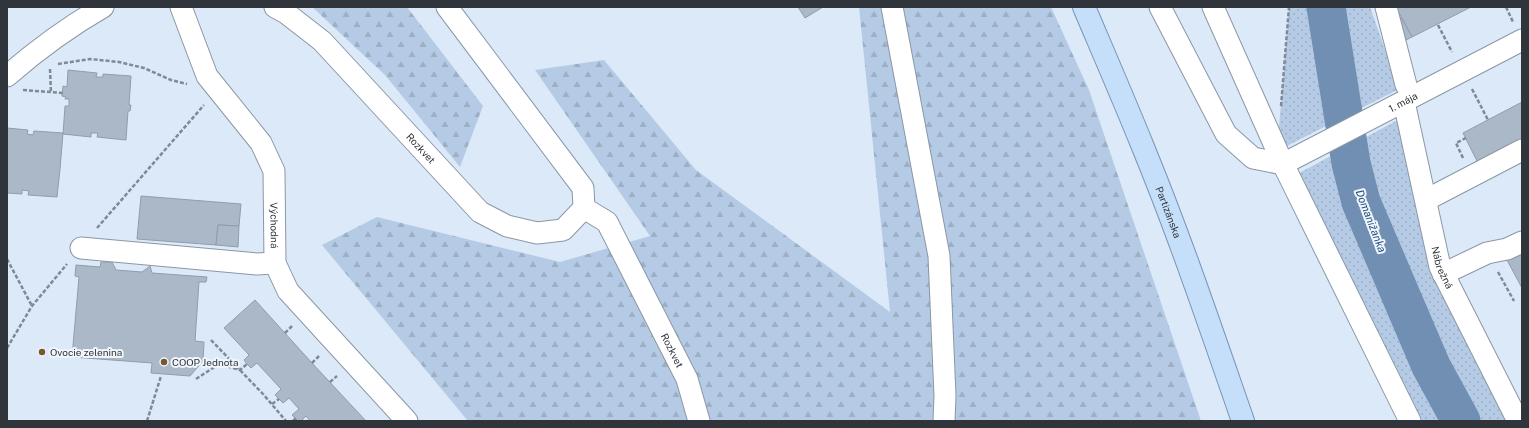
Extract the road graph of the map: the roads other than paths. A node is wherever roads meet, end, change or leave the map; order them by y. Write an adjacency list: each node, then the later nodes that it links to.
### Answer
1 (103, 7): 11 (street)
2 (181, 7): 19 (street, Východná)
3 (275, 7): 16 (street, Rozkvet)
4 (447, 7): 16 (street)
5 (892, 7): 24 (street)
6 (1084, 7): 25 (main road, Partizánska)
7 (1160, 7): 14 (street)
8 (1212, 7): 14 (street)
9 (1386, 7): 12 (street, Nábrežná)
10 (1519, 34): 12 (street, 1. mája)
11 (14, 83)
12 (1405, 93): 14 (street, 1. mája); 15 (street, Nábrežná)
13 (1522, 150): 15 (street)
14 (1283, 164): 26 (street)
15 (1426, 200): 20 (street, Nábrežná)
16 (584, 208): 23 (street, Rozkvet)
17 (1522, 242): 20 (street)
18 (81, 248): 19 (street)
19 (275, 263): 22 (street, Východná)
20 (1444, 274): 21 (street, Nábrežná)
21 (1515, 398): 27 (street, Nábrežná)
22 (407, 421)
23 (699, 421)
24 (944, 421)
25 (1243, 421)
26 (1410, 421)
27 (1518, 421)

